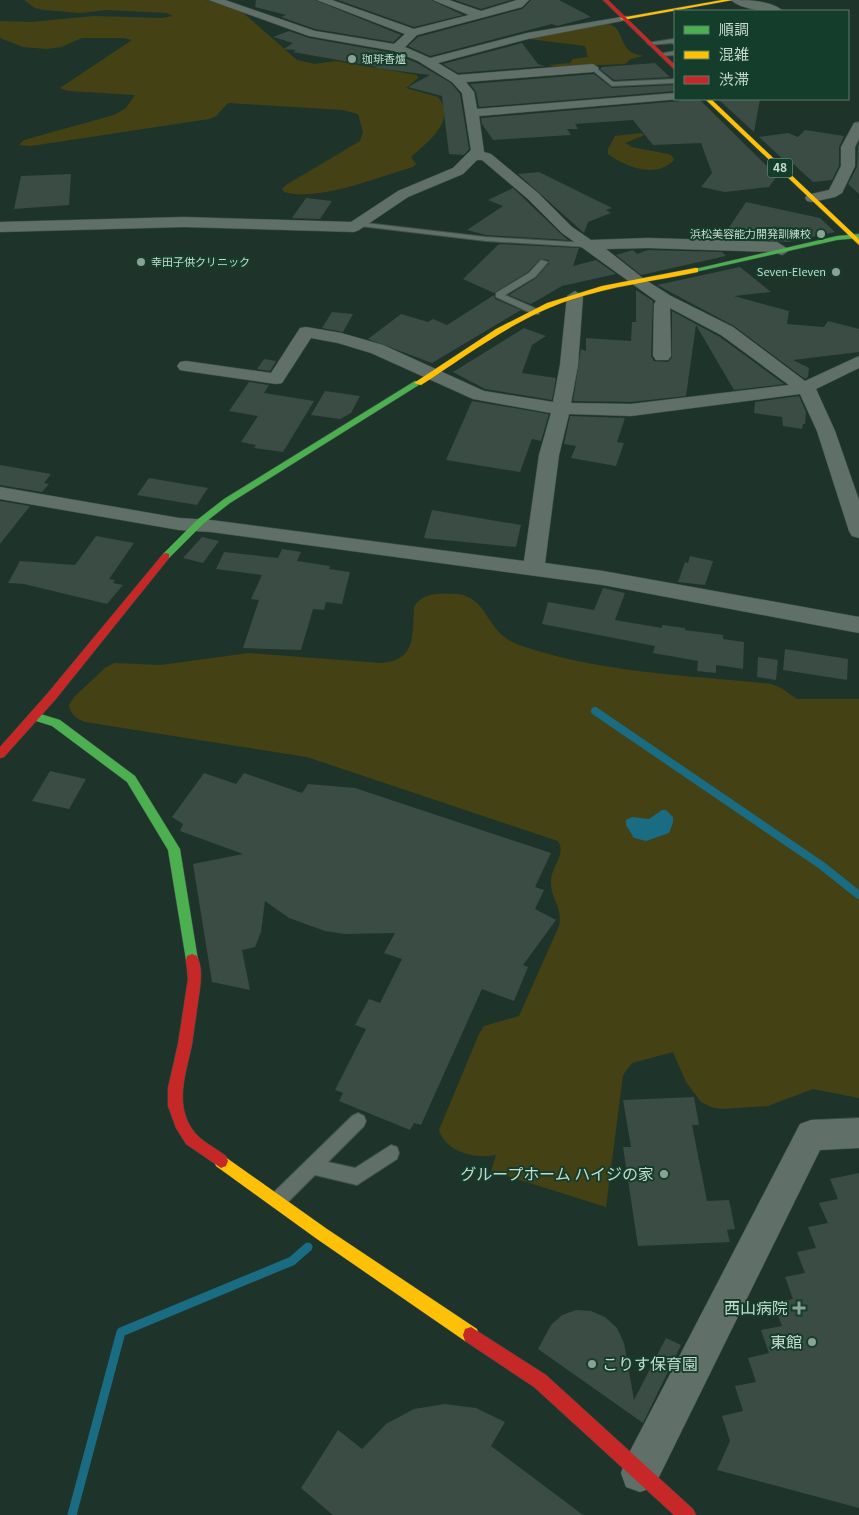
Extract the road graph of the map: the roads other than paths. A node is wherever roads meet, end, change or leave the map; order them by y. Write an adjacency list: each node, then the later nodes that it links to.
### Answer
1 (214, 0): 9 (street)
2 (322, 0): 15 (street)
3 (438, 0): 13 (street)
4 (524, 0): 13 (street)
5 (604, 0): 14 (street)
6 (731, 0): 10 (street)
7 (736, 0): 11 (street)
8 (257, 4): 9 (street)
9 (244, 9): 18 (street)
10 (686, 10)
11 (774, 10)
12 (672, 13): 14 (street)
13 (481, 15): 15 (street)
14 (623, 18): 17 (street); 21 (street)
15 (412, 33): 18 (street)
16 (674, 42): 17 (lane)
17 (650, 43): 20 (street)
18 (397, 48): 21 (street)
19 (674, 53): 20 (lane)
20 (662, 54): 22 (street)
21 (428, 62): 24 (street)
22 (674, 67)
23 (593, 68): 24 (street); 25 (lane)
24 (456, 79): 28 (street)
25 (674, 81)
26 (674, 97): 28 (street)
27 (709, 100): 31 (street, 48)
28 (473, 113): 30 (street)
29 (859, 126): 31 (street)
30 (475, 155): 32 (street); 35 (street)
31 (812, 198): 34 (street, 48)
32 (360, 224): 33 (street); 35 (lane)
33 (0, 227)
34 (857, 239): 36 (street)
35 (590, 245): 36 (street); 38 (street)
36 (782, 250): 38 (street)
37 (544, 262): 41 (lane)
38 (638, 282): 39 (street); 40 (street)
39 (575, 296): 41 (street); 47 (street)
40 (669, 301): 42 (street); 46 (street)
41 (536, 312): 45 (street)
42 (662, 356)
43 (859, 361): 46 (street)
44 (186, 366): 45 (street)
45 (432, 374): 47 (street); 49 (street)
46 (804, 388): 47 (street); 50 (street)
47 (561, 409): 51 (street)
48 (0, 493): 49 (street)
49 (195, 525): 51 (street); 53 (street)
50 (859, 531)
51 (534, 568): 52 (street)
52 (859, 625)
53 (34, 716): 54 (street); 59 (street)
54 (0, 754)
55 (358, 1121): 58 (lane)
56 (859, 1133): 60 (street)
57 (391, 1153): 58 (lane)
58 (312, 1166): 59 (lane)
59 (276, 1202): 60 (street)
60 (640, 1473): 61 (street)
61 (687, 1515)

